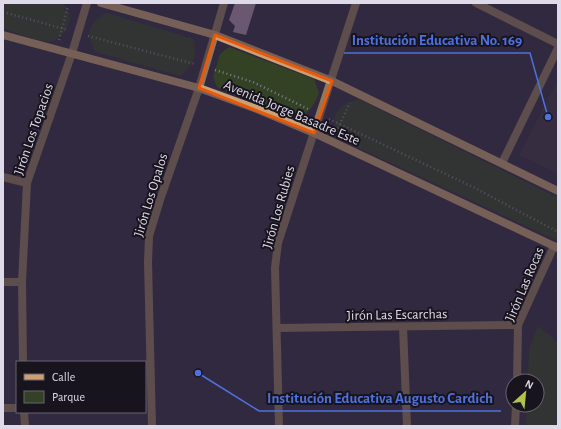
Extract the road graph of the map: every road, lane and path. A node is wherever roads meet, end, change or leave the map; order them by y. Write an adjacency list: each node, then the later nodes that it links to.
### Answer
1 (87, 3): 12 (street, Jirón Los Topacios)
2 (101, 3): 7 (main road)
3 (224, 3): 7 (street, Jirón Los Opalos)
4 (356, 3): 13 (street, Jirón Los Rubies)
5 (476, 3): 10 (street)
6 (68, 6): 9 (path)
7 (215, 35): 13 (main road); 14 (street, Jirón Los Opalos)
8 (3, 36): 12 (main road, Avenida Jorge Basadre Este)
9 (58, 43)
10 (558, 44)
11 (558, 48): 18 (street)
12 (72, 54): 14 (main road, Avenida Jorge Basadre Este); 20 (street, Jirón Los Topacios)
13 (332, 81): 16 (street, Jirón Los Rubies); 18 (main road)
14 (199, 88): 16 (main road, Avenida Jorge Basadre Este); 35 (street, Jirón Los Opalos)
15 (352, 100): 17 (path)
16 (314, 133): 22 (main road, Avenida Jorge Basadre Este); 27 (street, Jirón Los Rubies)
17 (336, 133)
18 (502, 163): 21 (main road)
19 (3, 177): 20 (street)
20 (27, 183): 24 (street, Jirón Los Topacios)
21 (558, 191)
22 (556, 247): 25 (street, Jirón Las Rocas)
23 (3, 282): 24 (street)
24 (22, 282): 28 (street, Jirón Los Topacios)
25 (518, 325): 26 (street, Jirón Las Escarchas); 29 (street, Jirón Las Rocas)
26 (403, 327): 27 (street, Jirón Las Escarchas); 37 (street)
27 (277, 328): 36 (street, Jirón Los Rubies)
28 (24, 361)
29 (516, 373)
30 (3, 408): 31 (street)
31 (16, 408)
32 (24, 413): 34 (street)
33 (516, 413): 38 (street)
34 (25, 426)
35 (152, 426)
36 (279, 426)
37 (407, 426)
38 (515, 426)

